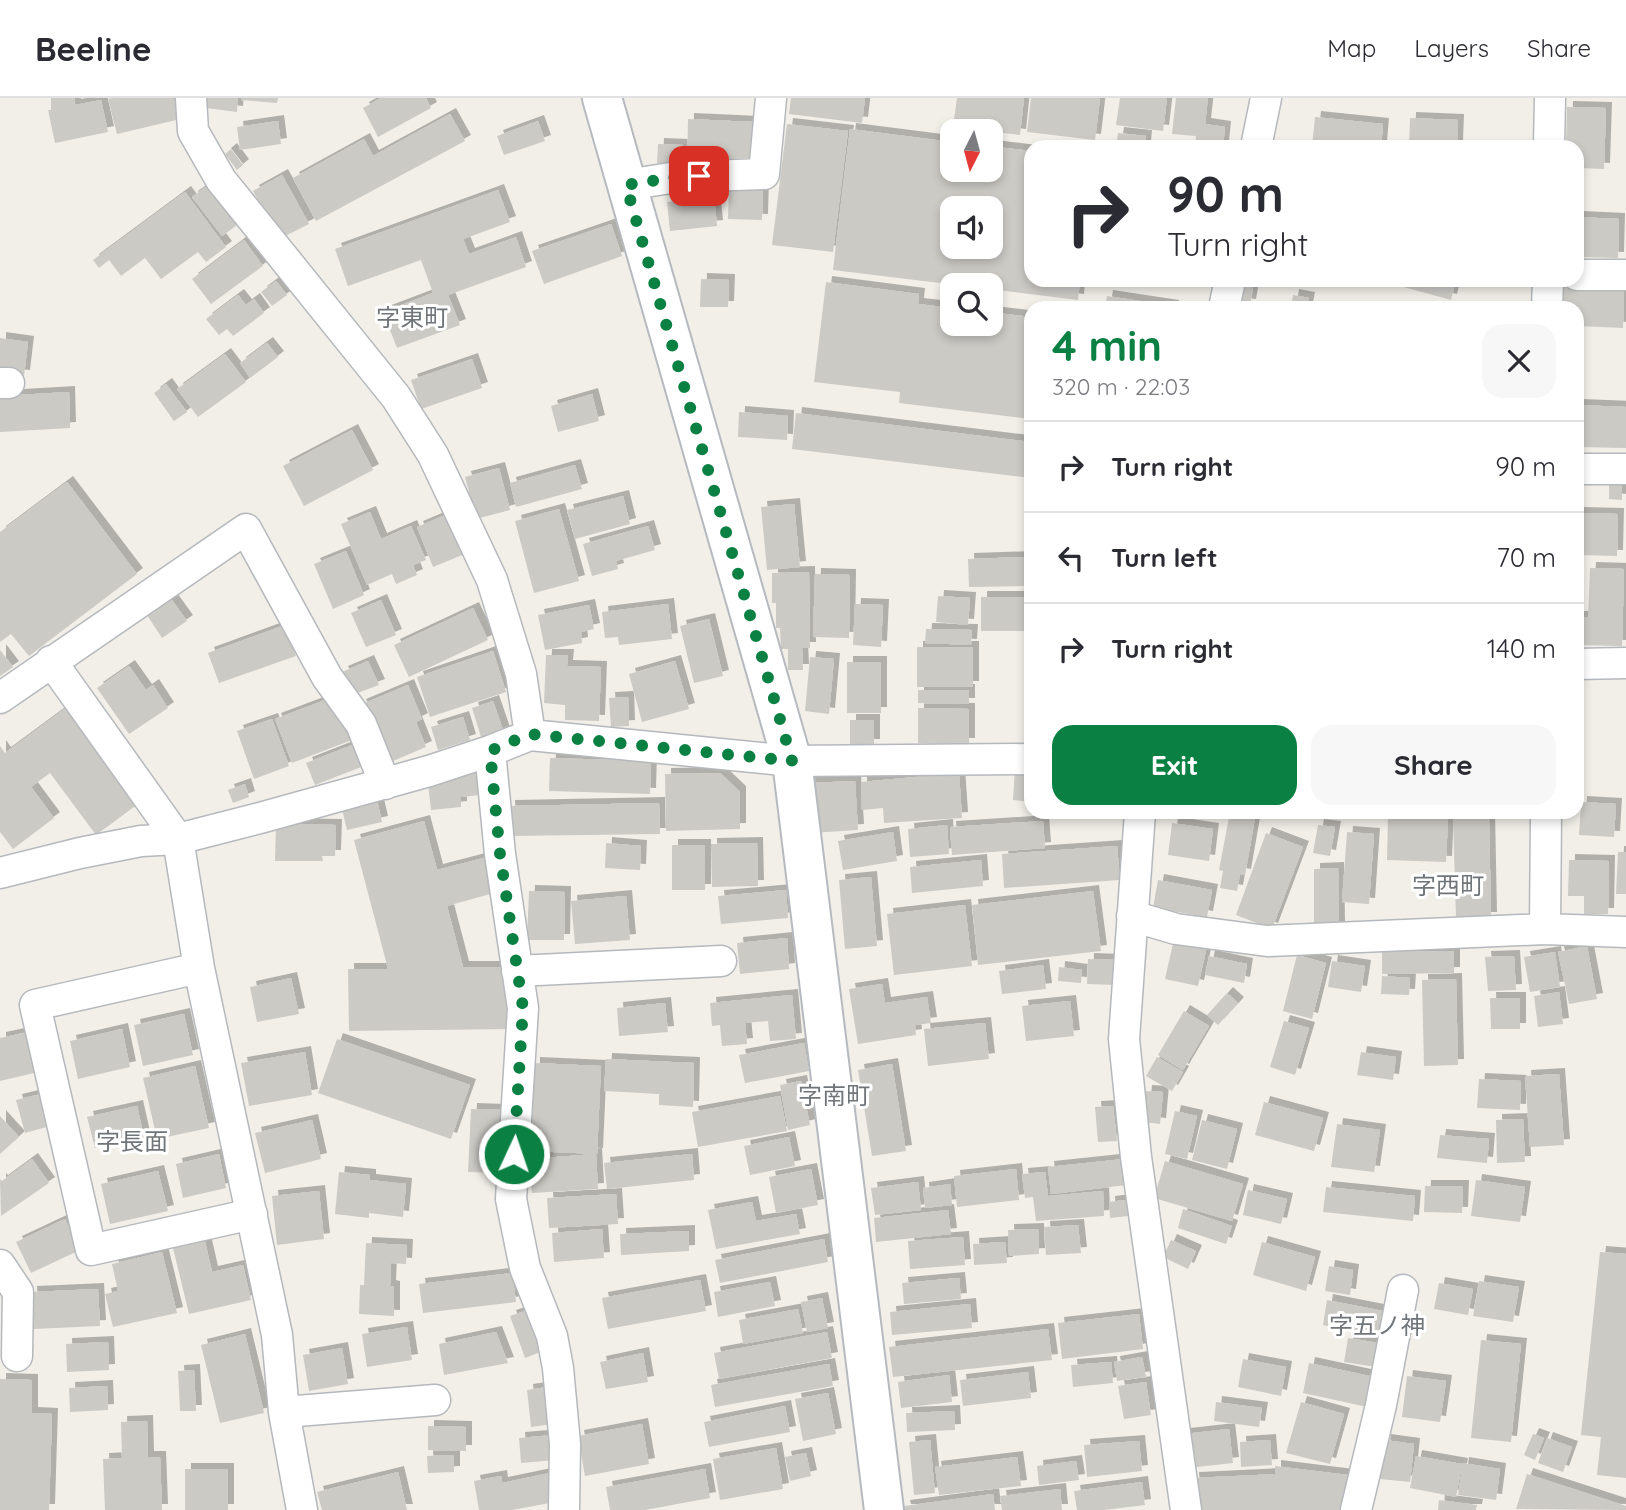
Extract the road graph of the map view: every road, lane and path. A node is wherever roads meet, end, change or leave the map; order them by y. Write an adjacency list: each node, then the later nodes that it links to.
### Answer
1 (191, 98): 17 (street)
2 (601, 98): 8 (street)
3 (771, 98): 8 (street)
4 (1266, 98): 6 (street)
5 (1550, 98): 7 (street)
6 (1257, 140)
7 (1549, 140)
8 (626, 185): 20 (street)
9 (1584, 275): 10 (street)
10 (1626, 275)
11 (1584, 468): 12 (street)
12 (1626, 469)
13 (51, 661): 16 (street); 21 (street); 24 (street)
14 (1626, 663): 15 (street)
15 (1584, 664)
16 (0, 698)
17 (530, 734): 18 (street); 20 (street)
18 (490, 751): 21 (street); 31 (street)
19 (1024, 758): 20 (street)
20 (792, 761): 40 (street)
21 (385, 784): 24 (street)
22 (1139, 819): 26 (street)
23 (1546, 819): 27 (street)
24 (178, 839): 25 (street); 30 (street)
25 (0, 873)
26 (1132, 916): 27 (street); 41 (street)
27 (1545, 929): 28 (street)
28 (1626, 932)
29 (721, 961): 31 (street)
30 (199, 968): 32 (street); 32 (street)
31 (517, 971): 39 (street)
32 (251, 1214): 37 (street)
33 (0, 1265): 35 (street)
34 (1403, 1290): 42 (street)
35 (17, 1356)
36 (435, 1400): 37 (street)
37 (284, 1412): 38 (street)
38 (302, 1510)
39 (564, 1510)
40 (884, 1510)
41 (1186, 1510)
42 (1356, 1510)

